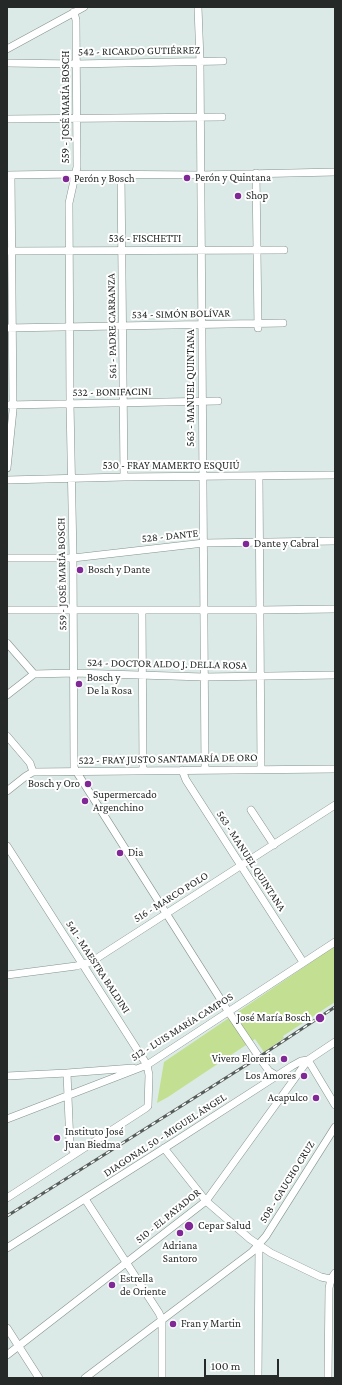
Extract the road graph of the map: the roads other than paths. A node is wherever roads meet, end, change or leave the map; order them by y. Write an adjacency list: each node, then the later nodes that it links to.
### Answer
1 (84, 7): 3 (street)
2 (198, 7): 5 (street, 563 - MANUEL QUINTANA)
3 (74, 12): 4 (street); 8 (street, 559 - JOSÉ MARÍA BOSCH)
4 (7, 49)
5 (200, 61): 6 (street, 542 - RICARDO GUTIÉRREZ); 8 (street, 542 - RICARDO GUTIÉRREZ); 10 (street, 563 - MANUEL QUINTANA)
6 (223, 61)
7 (7, 63): 8 (street, 542 - RICARDO GUTIÉRREZ)
8 (76, 64): 12 (street, 559 - JOSÉ MARÍA BOSCH)
9 (222, 117): 10 (street)
10 (200, 118): 12 (street); 16 (street, 563 - MANUEL QUINTANA)
11 (7, 119): 12 (street)
12 (76, 119): 15 (street, 559 - JOSÉ MARÍA BOSCH)
13 (335, 172): 14 (street)
14 (256, 173): 16 (street); 20 (street)
15 (76, 174): 17 (street); 18 (street); 23 (street, 559 - JOSÉ MARÍA BOSCH)
16 (201, 174): 18 (street); 19 (street, 563 - MANUEL QUINTANA)
17 (9, 175): 22 (street)
18 (121, 175): 24 (street, 561 - PADRE CARRANZA)
19 (201, 250): 20 (street, 536 - FISCHETTI); 24 (street, 536 - FISCHETTI); 26 (street, 563 - MANUEL QUINTANA)
20 (257, 250): 21 (street, 536 - FISCHETTI); 28 (street)
21 (284, 250)
22 (9, 251): 23 (street, 536 - FISCHETTI); 30 (street)
23 (69, 251): 24 (street, 536 - FISCHETTI); 29 (street, 559 - JOSÉ MARÍA BOSCH)
24 (122, 251): 27 (street, 561 - PADRE CARRANZA)
25 (283, 323): 28 (street, 534 - SIMÓN BOLÍVAR)
26 (202, 325): 27 (street, 534 - SIMÓN BOLÍVAR); 28 (street, 534 - SIMÓN BOLÍVAR); 31 (street, 563 - MANUEL QUINTANA)
27 (122, 326): 29 (street, 534 - SIMÓN BOLÍVAR); 33 (street, 561 - PADRE CARRANZA)
28 (258, 326)
29 (70, 327): 30 (street, 534 - SIMÓN BOLÍVAR); 34 (street, 559 - JOSÉ MARÍA BOSCH)
30 (10, 328): 35 (street)
31 (202, 401): 32 (street, 532 - BONIFACINI); 33 (street, 532 - BONIFACINI); 38 (street, 563 - MANUEL QUINTANA)
32 (218, 401)
33 (124, 402): 34 (street, 532 - BONIFACINI); 40 (street, 561 - PADRE CARRANZA)
34 (70, 403): 35 (street, 532 - BONIFACINI); 41 (street, 559 - JOSÉ MARÍA BOSCH)
35 (10, 404): 36 (street)
36 (7, 468)
37 (335, 475): 39 (street, 530 - FRAY MAMERTO ESQUIÚ)
38 (203, 476): 39 (street, 530 - FRAY MAMERTO ESQUIÚ); 40 (street, 530 - FRAY MAMERTO ESQUIÚ); 45 (street, 563 - MANUEL QUINTANA)
39 (259, 476): 44 (street)
40 (124, 477): 41 (street, 530 - FRAY MAMERTO ESQUIÚ)
41 (72, 478): 42 (street, 530 - FRAY MAMERTO ESQUIÚ); 47 (street, 559 - JOSÉ MARÍA BOSCH)
42 (7, 480)
43 (335, 541): 44 (street, 528 - DANTE)
44 (260, 542): 45 (street, 528 - DANTE); 52 (street)
45 (204, 544): 47 (street, 528 - DANTE); 51 (street, 563 - MANUEL QUINTANA)
46 (7, 558): 47 (street, 528 - DANTE)
47 (73, 558): 50 (street, 559 - JOSÉ MARÍA BOSCH)
48 (335, 609): 52 (street)
49 (7, 610): 50 (street)
50 (73, 610): 53 (street); 55 (street, 559 - JOSÉ MARÍA BOSCH)
51 (204, 610): 52 (street); 53 (street); 60 (street, 563 - MANUEL QUINTANA)
52 (260, 610): 59 (street)
53 (142, 611): 57 (street)
54 (7, 643): 56 (street)
55 (74, 673): 56 (street, 524 - DOCTOR ALDO J. DELLA ROSA); 57 (street, 524 - DOCTOR ALDO J. DELLA ROSA); 68 (street, 559 - JOSÉ MARÍA BOSCH)
56 (34, 674): 61 (street)
57 (143, 675): 60 (street, 524 - DOCTOR ALDO J. DELLA ROSA); 66 (street)
58 (335, 675): 59 (street, 524 - DOCTOR ALDO J. DELLA ROSA)
59 (260, 676): 60 (street, 524 - DOCTOR ALDO J. DELLA ROSA); 64 (street)
60 (204, 677): 63 (street, 563 - MANUEL QUINTANA)
61 (7, 695)
62 (7, 736): 69 (street)
63 (205, 769): 64 (street, 522 - FRAY JUSTO SANTAMARÍA DE ORO); 67 (street, 522 - FRAY JUSTO SANTAMARÍA DE ORO)
64 (262, 769): 65 (street, 522 - FRAY JUSTO SANTAMARÍA DE ORO)
65 (335, 769)
66 (143, 770): 67 (street, 522 - FRAY JUSTO SANTAMARÍA DE ORO); 68 (street, 522 - FRAY JUSTO SANTAMARÍA DE ORO)
67 (182, 770): 75 (street, 563 - MANUEL QUINTANA)
68 (76, 771): 69 (street, 522 - FRAY JUSTO SANTAMARÍA DE ORO); 76 (street, 559 - JOSÉ MARÍA BOSCH)
69 (33, 772): 70 (street)
70 (7, 791)
71 (335, 805): 73 (street, 516 - MARCO POLO)
72 (251, 810): 73 (street)
73 (274, 844): 75 (street, 516 - MARCO POLO)
74 (7, 846): 79 (street, 541 - MAESTRA BALDINI)
75 (241, 866): 76 (street, 516 - MARCO POLO); 78 (street, 563 - MANUEL QUINTANA)
76 (166, 913): 79 (street, 516 - MARCO POLO); 81 (street, 559 - JOSÉ MARÍA BOSCH)
77 (335, 942): 78 (street, 512 - LUIS MARÍA CAMPOS)
78 (303, 962): 81 (street, 512 - LUIS MARÍA CAMPOS)
79 (84, 965): 80 (street, 516 - MARCO POLO); 84 (street, 541 - MAESTRA BALDINI)
80 (7, 975)
81 (228, 1011): 84 (street, 512 - LUIS MARÍA CAMPOS); 87 (street, 559 - JOSÉ MARÍA BOSCH)
82 (335, 1042): 83 (street, DIAGONAL 50 - MIGUEL ÁNGEL)
83 (308, 1060): 87 (street, DIAGONAL 50 - MIGUEL ÁNGEL); 89 (street); 96 (street, 510 - EL PAYADOR)
84 (147, 1065): 85 (street); 88 (street, 512 - LUIS MARÍA CAMPOS); 93 (street, 541 - MAESTRA BALDINI)
85 (67, 1073): 86 (street); 88 (street)
86 (7, 1076)
87 (277, 1076): 92 (street, DIAGONAL 50 - MIGUEL ÁNGEL)
88 (69, 1095): 90 (street, 512 - LUIS MARÍA CAMPOS); 93 (street)
89 (335, 1105)
90 (7, 1119)
91 (335, 1127): 97 (street, 508 - GAUCHO CRUZ)
92 (164, 1148): 95 (street, DIAGONAL 50 - MIGUEL ÁNGEL); 96 (street)
93 (75, 1154): 94 (street)
94 (7, 1198)
95 (86, 1199): 98 (street, DIAGONAL 50 - MIGUEL ÁNGEL); 99 (street)
96 (206, 1201): 97 (street); 99 (street, 510 - EL PAYADOR)
97 (259, 1246): 100 (street); 101 (street, 508 - GAUCHO CRUZ); 108 (street)
98 (7, 1248)
99 (127, 1263): 101 (street); 103 (street, 510 - EL PAYADOR)
100 (334, 1278): 109 (street)
101 (162, 1320): 106 (street, 508 - GAUCHO CRUZ); 107 (street)
102 (7, 1328): 103 (street)
103 (19, 1347): 104 (street, 510 - EL PAYADOR); 105 (street)
104 (7, 1355)
105 (39, 1378)
106 (85, 1378)
107 (162, 1378)
108 (258, 1378)
109 (328, 1378)

